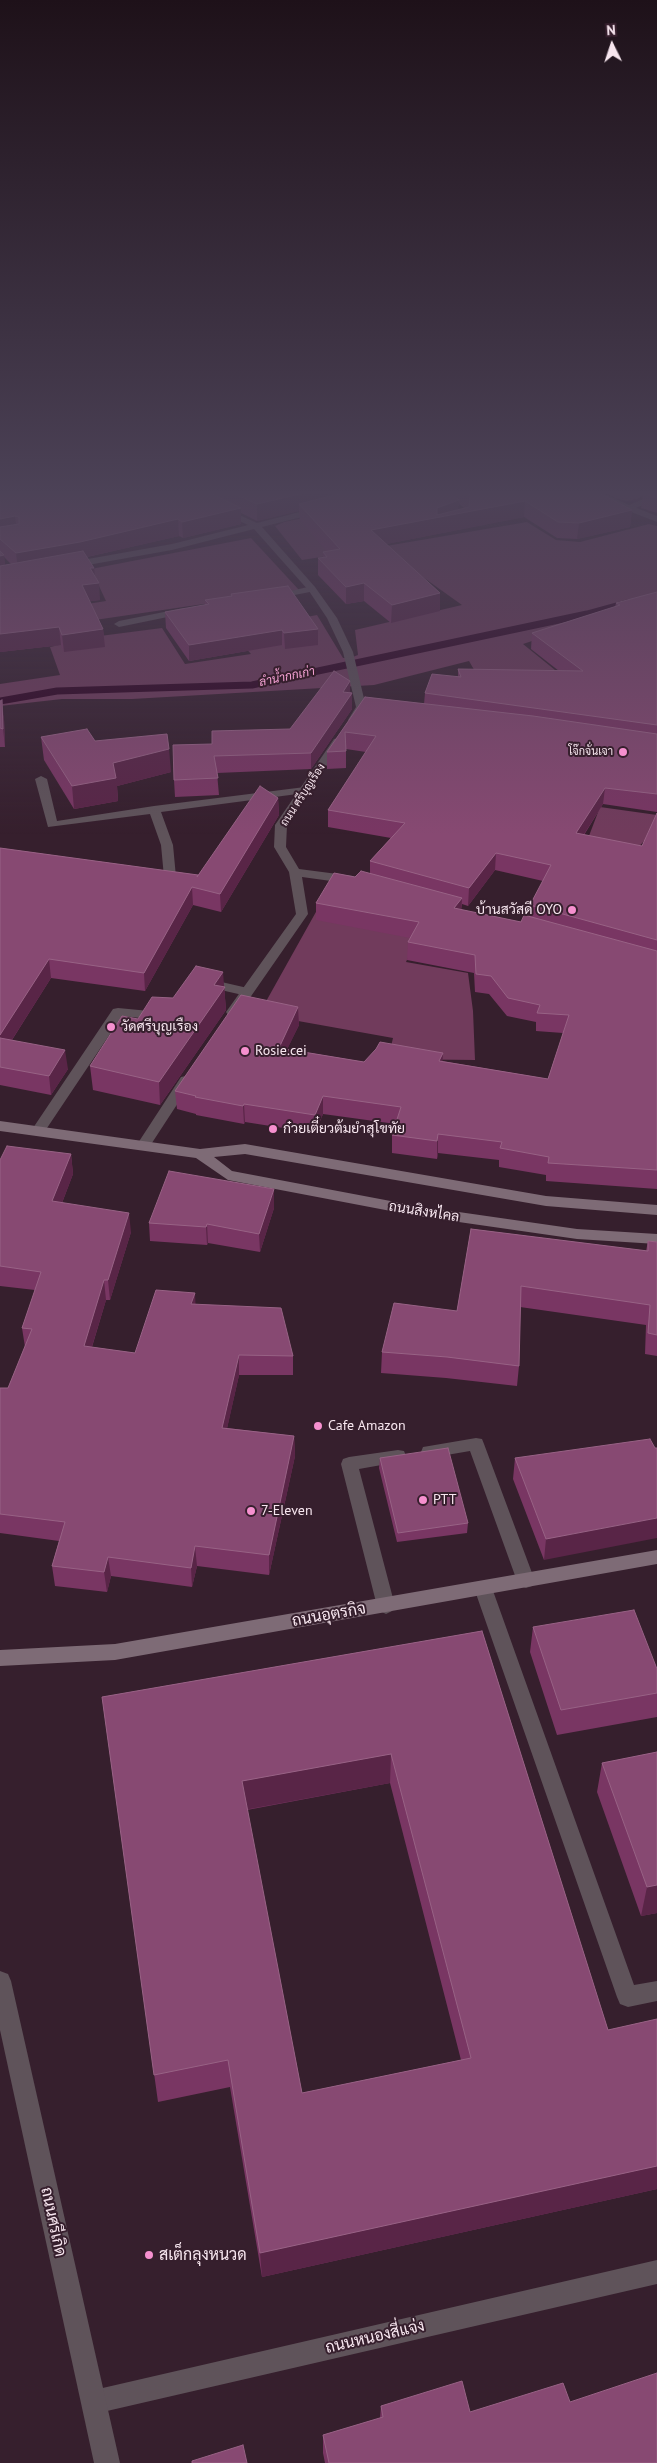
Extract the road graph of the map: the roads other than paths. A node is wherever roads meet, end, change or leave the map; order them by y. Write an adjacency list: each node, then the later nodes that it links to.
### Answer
1 (323, 605): 5 (street, ถนน ศรีบุญเรือง)
2 (195, 609): 3 (street)
3 (119, 624)
4 (41, 779): 6 (street)
5 (305, 790): 6 (street); 7 (street, ถนน ศรีบุญเรือง)
6 (154, 809): 8 (street)
7 (295, 872): 9 (street); 11 (street, ถนน ศรีบุญเรือง)
8 (170, 876)
9 (365, 883)
10 (190, 987): 11 (street)
11 (247, 992): 13 (street, ถนน ศรีบุญเรือง)
12 (174, 1009): 16 (street)
13 (225, 1023)
14 (193, 1070): 17 (street)
15 (0, 1126): 16 (main road, ถนนสิงหไคล)
16 (38, 1131): 17 (main road, ถนนสิงหไคล)
17 (143, 1146): 18 (main road, ถนนสิงหไคล)
18 (200, 1154): 19 (main road, ถนนสิงหไคล); 20 (main road, ถนนสิงหไคล)
19 (657, 1210)
20 (657, 1239)
21 (657, 1557): 22 (main road, ถนนอุตรกิจ)
22 (526, 1580): 23 (main road, ถนนอุตรกิจ); 24 (street)
23 (483, 1588): 24 (main road, ถนนอุตรกิจ); 27 (street)
24 (386, 1606): 25 (main road, ถนนอุตรกิจ)
25 (0, 1658)
26 (0, 1981): 29 (street, ถนนศรีเกิด)
27 (657, 1991)
28 (657, 2272): 29 (street, ถนนหนองสี่แจ่ง)
29 (94, 2402): 30 (street, ถนนศรีเกิด)
30 (107, 2463)

